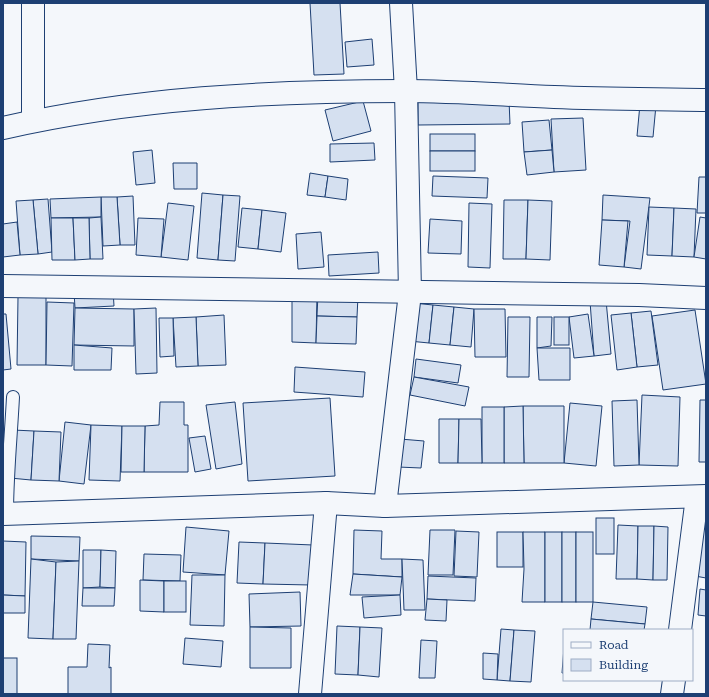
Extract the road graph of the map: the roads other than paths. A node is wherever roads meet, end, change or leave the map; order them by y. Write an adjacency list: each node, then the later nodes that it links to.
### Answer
1 (33, 3): 5 (street)
2 (401, 3): 3 (street)
3 (406, 91): 4 (street); 5 (street); 8 (street)
4 (706, 100)
5 (33, 122): 6 (street)
6 (3, 128)
7 (3, 286): 8 (street)
8 (410, 293): 9 (street); 13 (street)
9 (706, 298)
10 (13, 397): 14 (lane)
11 (701, 496): 13 (street); 15 (street)
12 (326, 503): 13 (street); 14 (street); 17 (street)
13 (385, 506)
14 (5, 514)
15 (680, 629)
16 (674, 681): 18 (street)
17 (310, 694)
18 (672, 694)

